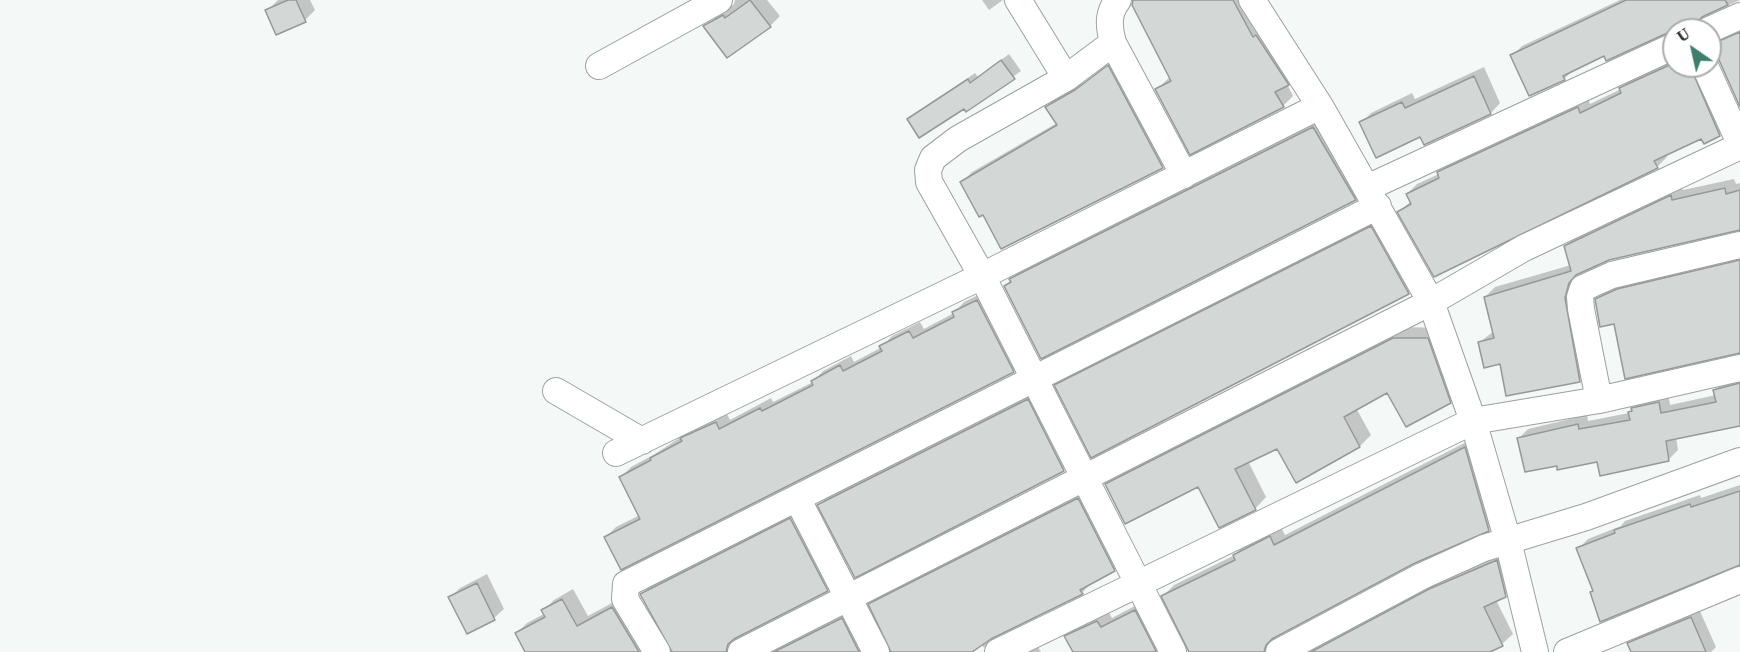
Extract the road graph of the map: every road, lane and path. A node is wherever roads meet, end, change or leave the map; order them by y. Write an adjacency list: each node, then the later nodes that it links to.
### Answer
1 (719, 0): 9 (street)
2 (1018, 0): 10 (street)
3 (1118, 0): 7 (street)
4 (1252, 0): 12 (street)
5 (1740, 16): 6 (street)
6 (1722, 24)
7 (1113, 43): 10 (street); 14 (street)
8 (1662, 52): 15 (street)
9 (598, 66)
10 (1066, 78): 17 (street)
11 (1710, 78): 13 (street)
12 (1320, 106): 14 (street); 15 (street)
13 (1740, 145): 18 (street)
14 (1184, 175): 17 (street)
15 (1372, 197): 18 (street); 20 (street)
16 (1740, 245): 22 (street)
17 (982, 276): 20 (street); 24 (street)
18 (1431, 302): 23 (street); 27 (street)
19 (1740, 368): 22 (street)
20 (1035, 379): 27 (street); 28 (street)
21 (556, 391): 24 (street)
22 (1599, 400): 23 (street)
23 (1473, 421): 29 (street); 31 (street)
24 (642, 441): 25 (street)
25 (616, 453)
26 (1740, 461): 29 (street)
27 (1086, 479): 31 (street); 32 (street)
28 (797, 498): 32 (street); 34 (street)
29 (1508, 541): 33 (street); 39 (street)
30 (1740, 580): 40 (street)
31 (1140, 584): 37 (street); 38 (street)
32 (849, 599): 35 (street); 36 (street)
33 (1533, 651)
34 (657, 652)
35 (741, 652)
36 (876, 652)
37 (998, 652)
38 (1173, 652)
39 (1279, 652)
40 (1567, 652)

